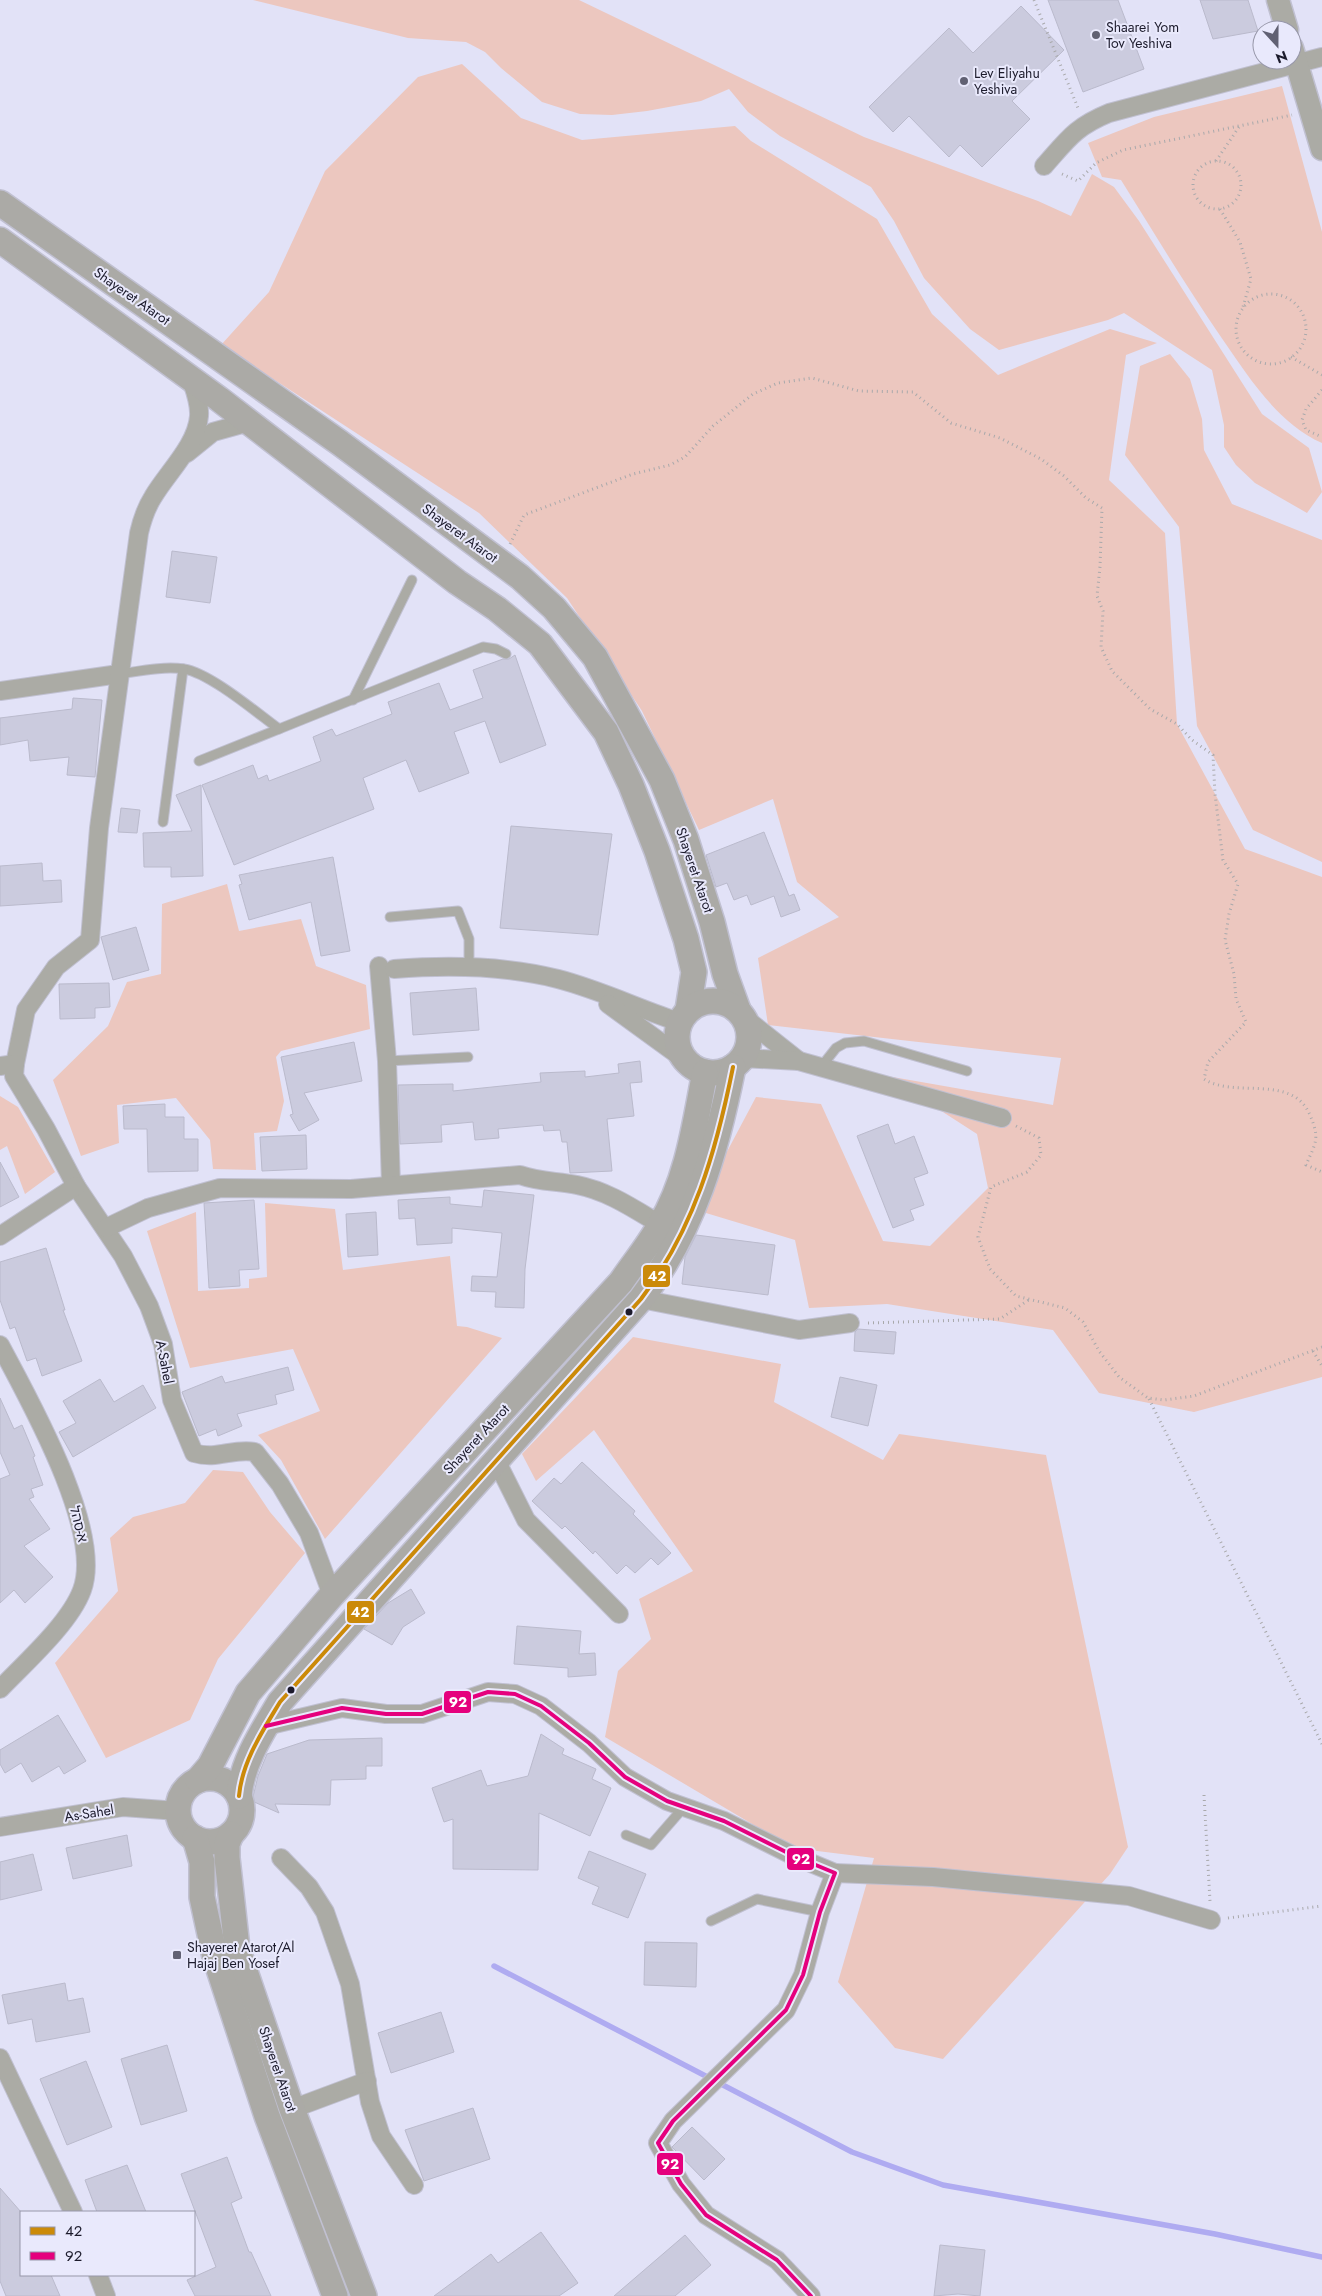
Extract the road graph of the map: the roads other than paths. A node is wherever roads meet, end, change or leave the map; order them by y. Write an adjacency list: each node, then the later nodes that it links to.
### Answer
1 (1278, 0): 2 (street)
2 (1284, 20)
3 (1302, 56): 4 (street)
4 (1322, 57)
5 (1252, 69): 8 (street)
6 (1298, 70): 7 (street)
7 (1322, 149)
8 (1044, 166)
9 (0, 203): 27 (main road, Shayeret Atarot)
10 (0, 240): 11 (main road)
11 (191, 379): 12 (main road); 13 (street)
12 (249, 422): 13 (street); 26 (main road)
13 (178, 462): 17 (street)
14 (412, 580): 19 (lane)
15 (506, 654): 19 (lane)
16 (183, 669): 17 (lane); 20 (lane); 22 (lane)
17 (119, 674): 18 (street); 32 (street)
18 (0, 691)
19 (353, 700): 20 (lane)
20 (279, 729): 21 (lane)
21 (200, 761)
22 (163, 822)
23 (390, 917): 24 (lane)
24 (469, 967): 25 (street); 29 (street)
25 (587, 989): 26 (street); 33 (street)
26 (686, 1014): 27 (main road); 33 (main road)
27 (742, 1015): 30 (street); 31 (main road)
28 (468, 1057): 29 (lane)
29 (387, 1061): 37 (street)
30 (799, 1061): 31 (street); 34 (street)
31 (737, 1063): 33 (main road); 42 (main road)
32 (8, 1065): 38 (street, A-Sahel)
33 (695, 1066): 39 (main road, Shayeret Atarot)
34 (822, 1068): 35 (lane); 36 (street)
35 (966, 1071)
36 (1002, 1118)
37 (390, 1185): 39 (street); 40 (street)
38 (76, 1186): 40 (street, A-Sahel); 41 (street)
39 (661, 1225): 46 (main road, Shayeret Atarot)
40 (106, 1228): 46 (street, A-Sahel)
41 (0, 1236)
42 (641, 1300): 43 (street); 45 (main road)
43 (850, 1323)
44 (0, 1345): 48 (street, א-סהל)
45 (497, 1462): 47 (street); 49 (main road)
46 (332, 1595): 50 (main road, Shayeret Atarot)
47 (619, 1614)
48 (0, 1689)
49 (266, 1726): 51 (main road); 52 (street)
50 (198, 1780): 51 (main road); 53 (main road)
51 (239, 1796): 55 (main road)
52 (684, 1807): 56 (lane); 59 (street)
53 (178, 1811): 54 (street, As-Sahel); 57 (main road)
54 (0, 1827)
55 (231, 1834): 57 (main road); 65 (main road, Shayeret Atarot)
56 (626, 1835)
57 (195, 1838): 70 (main road, Shayeret Atarot)
58 (281, 1858): 64 (street)
59 (834, 1873): 60 (street); 61 (street)
60 (820, 1912): 62 (lane); 72 (street)
61 (1211, 1920)
62 (711, 1921)
63 (0, 2058): 67 (street)
64 (366, 2081): 65 (street); 66 (street)
65 (292, 2110): 71 (main road, Shayeret Atarot)
66 (414, 2185)
67 (73, 2211)
68 (98, 2276): 69 (street)
69 (106, 2296)
70 (335, 2296)
71 (364, 2296)
72 (811, 2296)

